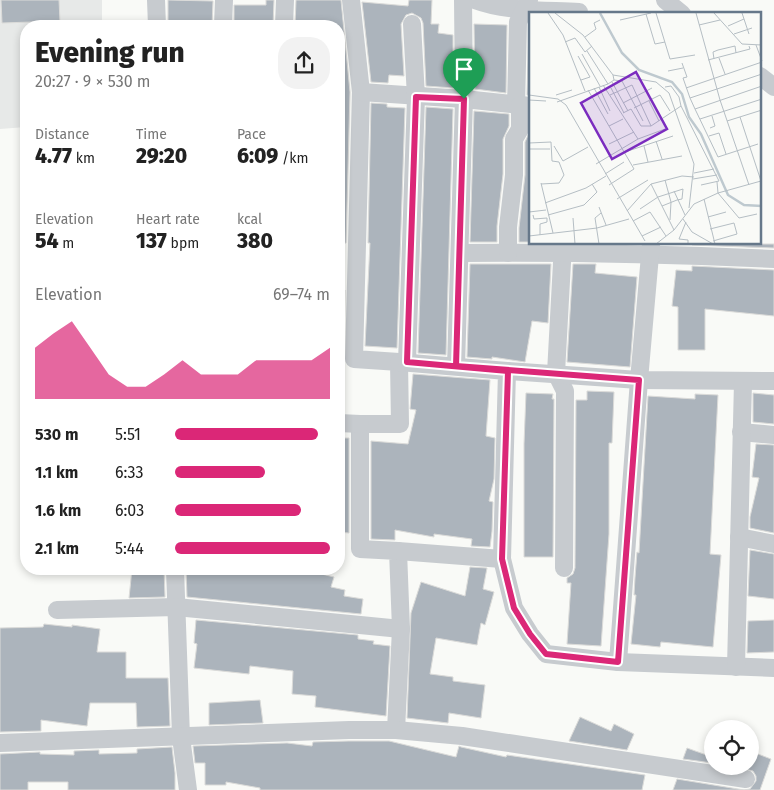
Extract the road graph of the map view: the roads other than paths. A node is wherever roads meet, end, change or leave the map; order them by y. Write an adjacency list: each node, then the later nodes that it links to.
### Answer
1 (156, 0): 13 (street)
2 (224, 0): 14 (street)
3 (285, 0): 15 (street)
4 (351, 0): 19 (street)
5 (463, 0): 21 (street)
6 (476, 0): 9 (street)
7 (557, 0): 11 (street)
8 (666, 0): 12 (street)
9 (527, 4): 10 (street); 22 (street)
10 (573, 12)
11 (577, 12)
12 (680, 12)
13 (157, 20)
14 (223, 20)
15 (284, 20)
16 (412, 24): 20 (street)
17 (762, 78): 18 (street)
18 (774, 87)
19 (361, 92): 20 (street); 28 (street)
20 (416, 97): 21 (street); 28 (street)
21 (464, 99): 22 (street); 25 (street)
22 (522, 106): 26 (street)
23 (563, 248): 24 (street); 26 (street); 31 (street)
24 (651, 249): 27 (street); 32 (street)
25 (460, 253): 26 (street); 29 (street)
26 (508, 253)
27 (774, 259)
28 (403, 362): 29 (street); 36 (street)
29 (456, 366): 30 (street)
30 (508, 371): 31 (street); 42 (street)
31 (556, 374): 32 (street); 43 (street)
32 (639, 380): 33 (street); 48 (street)
33 (743, 382): 34 (street); 37 (street)
34 (774, 382)
35 (345, 423): 36 (street)
36 (360, 424): 41 (street)
37 (741, 432): 38 (street); 39 (street)
38 (774, 435)
39 (739, 537): 40 (street); 49 (street)
40 (774, 544)
41 (398, 551): 42 (street); 47 (street)
42 (502, 559): 48 (street)
43 (564, 568)
44 (174, 575): 45 (street)
45 (176, 607): 46 (street); 47 (street); 52 (street)
46 (57, 610)
47 (401, 629): 51 (street)
48 (618, 662): 49 (street)
49 (736, 666): 50 (street)
50 (774, 668)
51 (396, 730): 52 (street); 54 (street)
52 (181, 737): 53 (street); 55 (street)
53 (0, 743)
54 (746, 779)
55 (188, 790)

